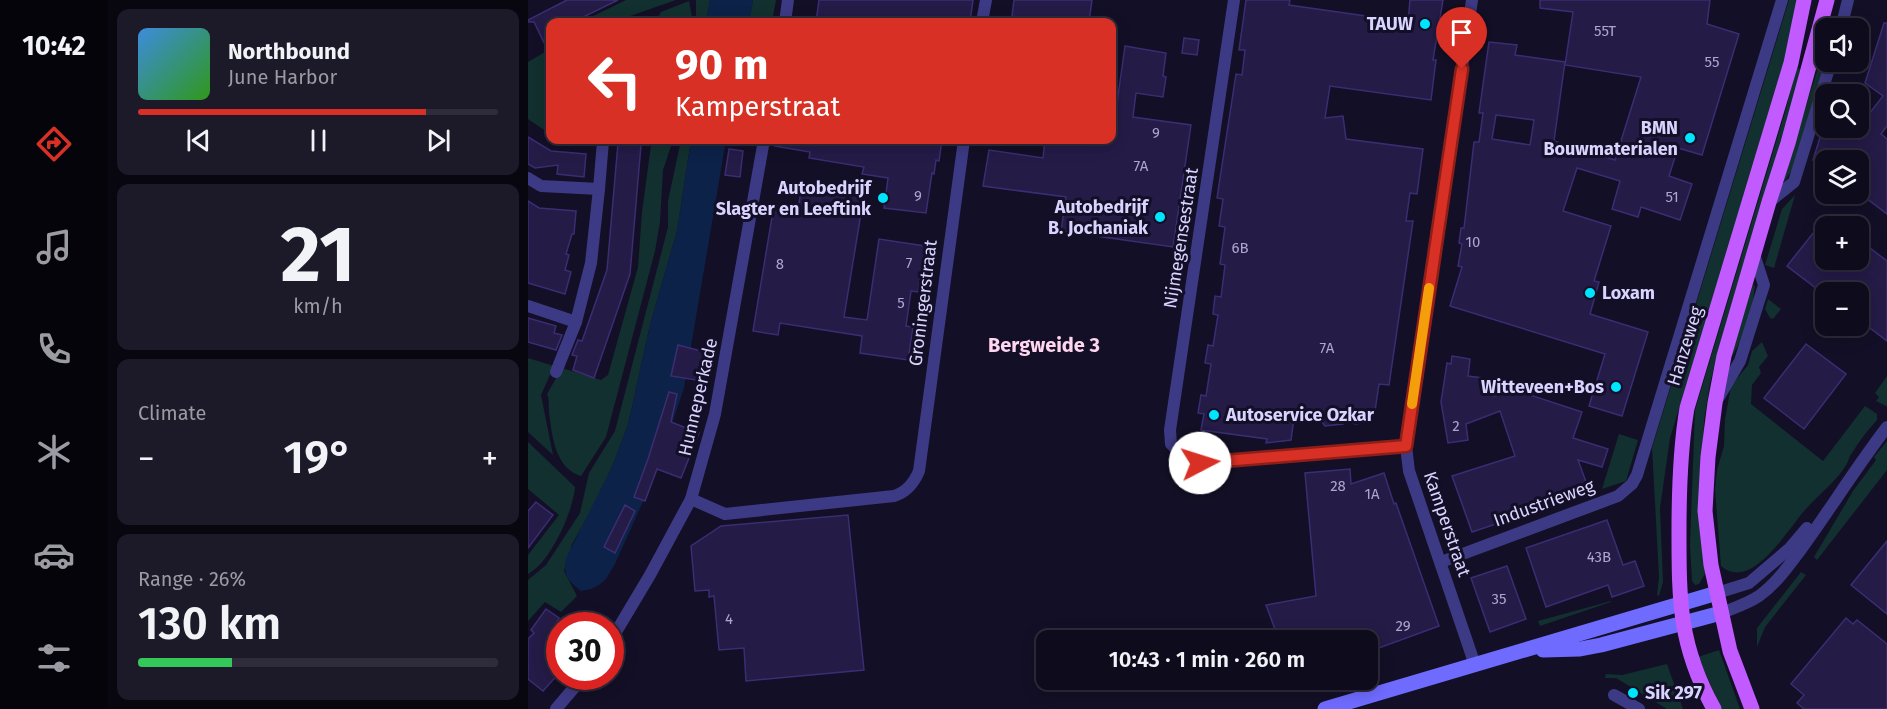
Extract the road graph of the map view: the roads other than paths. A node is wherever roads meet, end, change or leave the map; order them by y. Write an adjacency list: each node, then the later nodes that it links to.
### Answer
1 (788, 0): 9 (street)
2 (986, 0): 10 (street)
3 (1234, 0): 23 (street, Nijmegensestraat)
4 (1472, 0): 23 (street, Kamperstraat)
5 (1782, 0): 24 (street, Hanzeweg)
6 (1804, 0): 29 (main road, Hanzeweg)
7 (1827, 0): 18 (main road)
8 (1848, 0): 11 (street)
9 (785, 18)
10 (983, 18)
11 (1844, 18)
12 (1829, 72): 18 (street)
13 (603, 144): 17 (street)
14 (763, 144): 26 (street, Hunneperkade)
15 (963, 144): 26 (street, Groningerstraat)
16 (528, 178): 17 (street)
17 (599, 189): 20 (street)
18 (1768, 202): 28 (main road)
19 (528, 306): 20 (street)
20 (576, 322): 21 (street)
21 (556, 372)
22 (1887, 427): 25 (street)
23 (1406, 446): 27 (street, Kamperstraat)
24 (1642, 460): 27 (street, Industrieweg)
25 (1849, 478): 28 (street); 30 (street)
26 (691, 499): 31 (street, Hunneperkade)
27 (1441, 562): 34 (street, Kamperstraat)
28 (1717, 593): 29 (street); 30 (main road)
29 (1680, 604): 32 (main road, Hanzeweg); 33 (street)
30 (1721, 613): 32 (street); 41 (main road)
31 (624, 619)
32 (1682, 623): 33 (street); 40 (main road, Hanzeweg)
33 (1528, 650): 34 (street)
34 (1474, 665): 38 (street)
35 (572, 690): 37 (street)
36 (1614, 695): 39 (street)
37 (556, 709)
38 (1325, 709)
39 (1640, 709)
40 (1714, 709)
41 (1752, 709)

